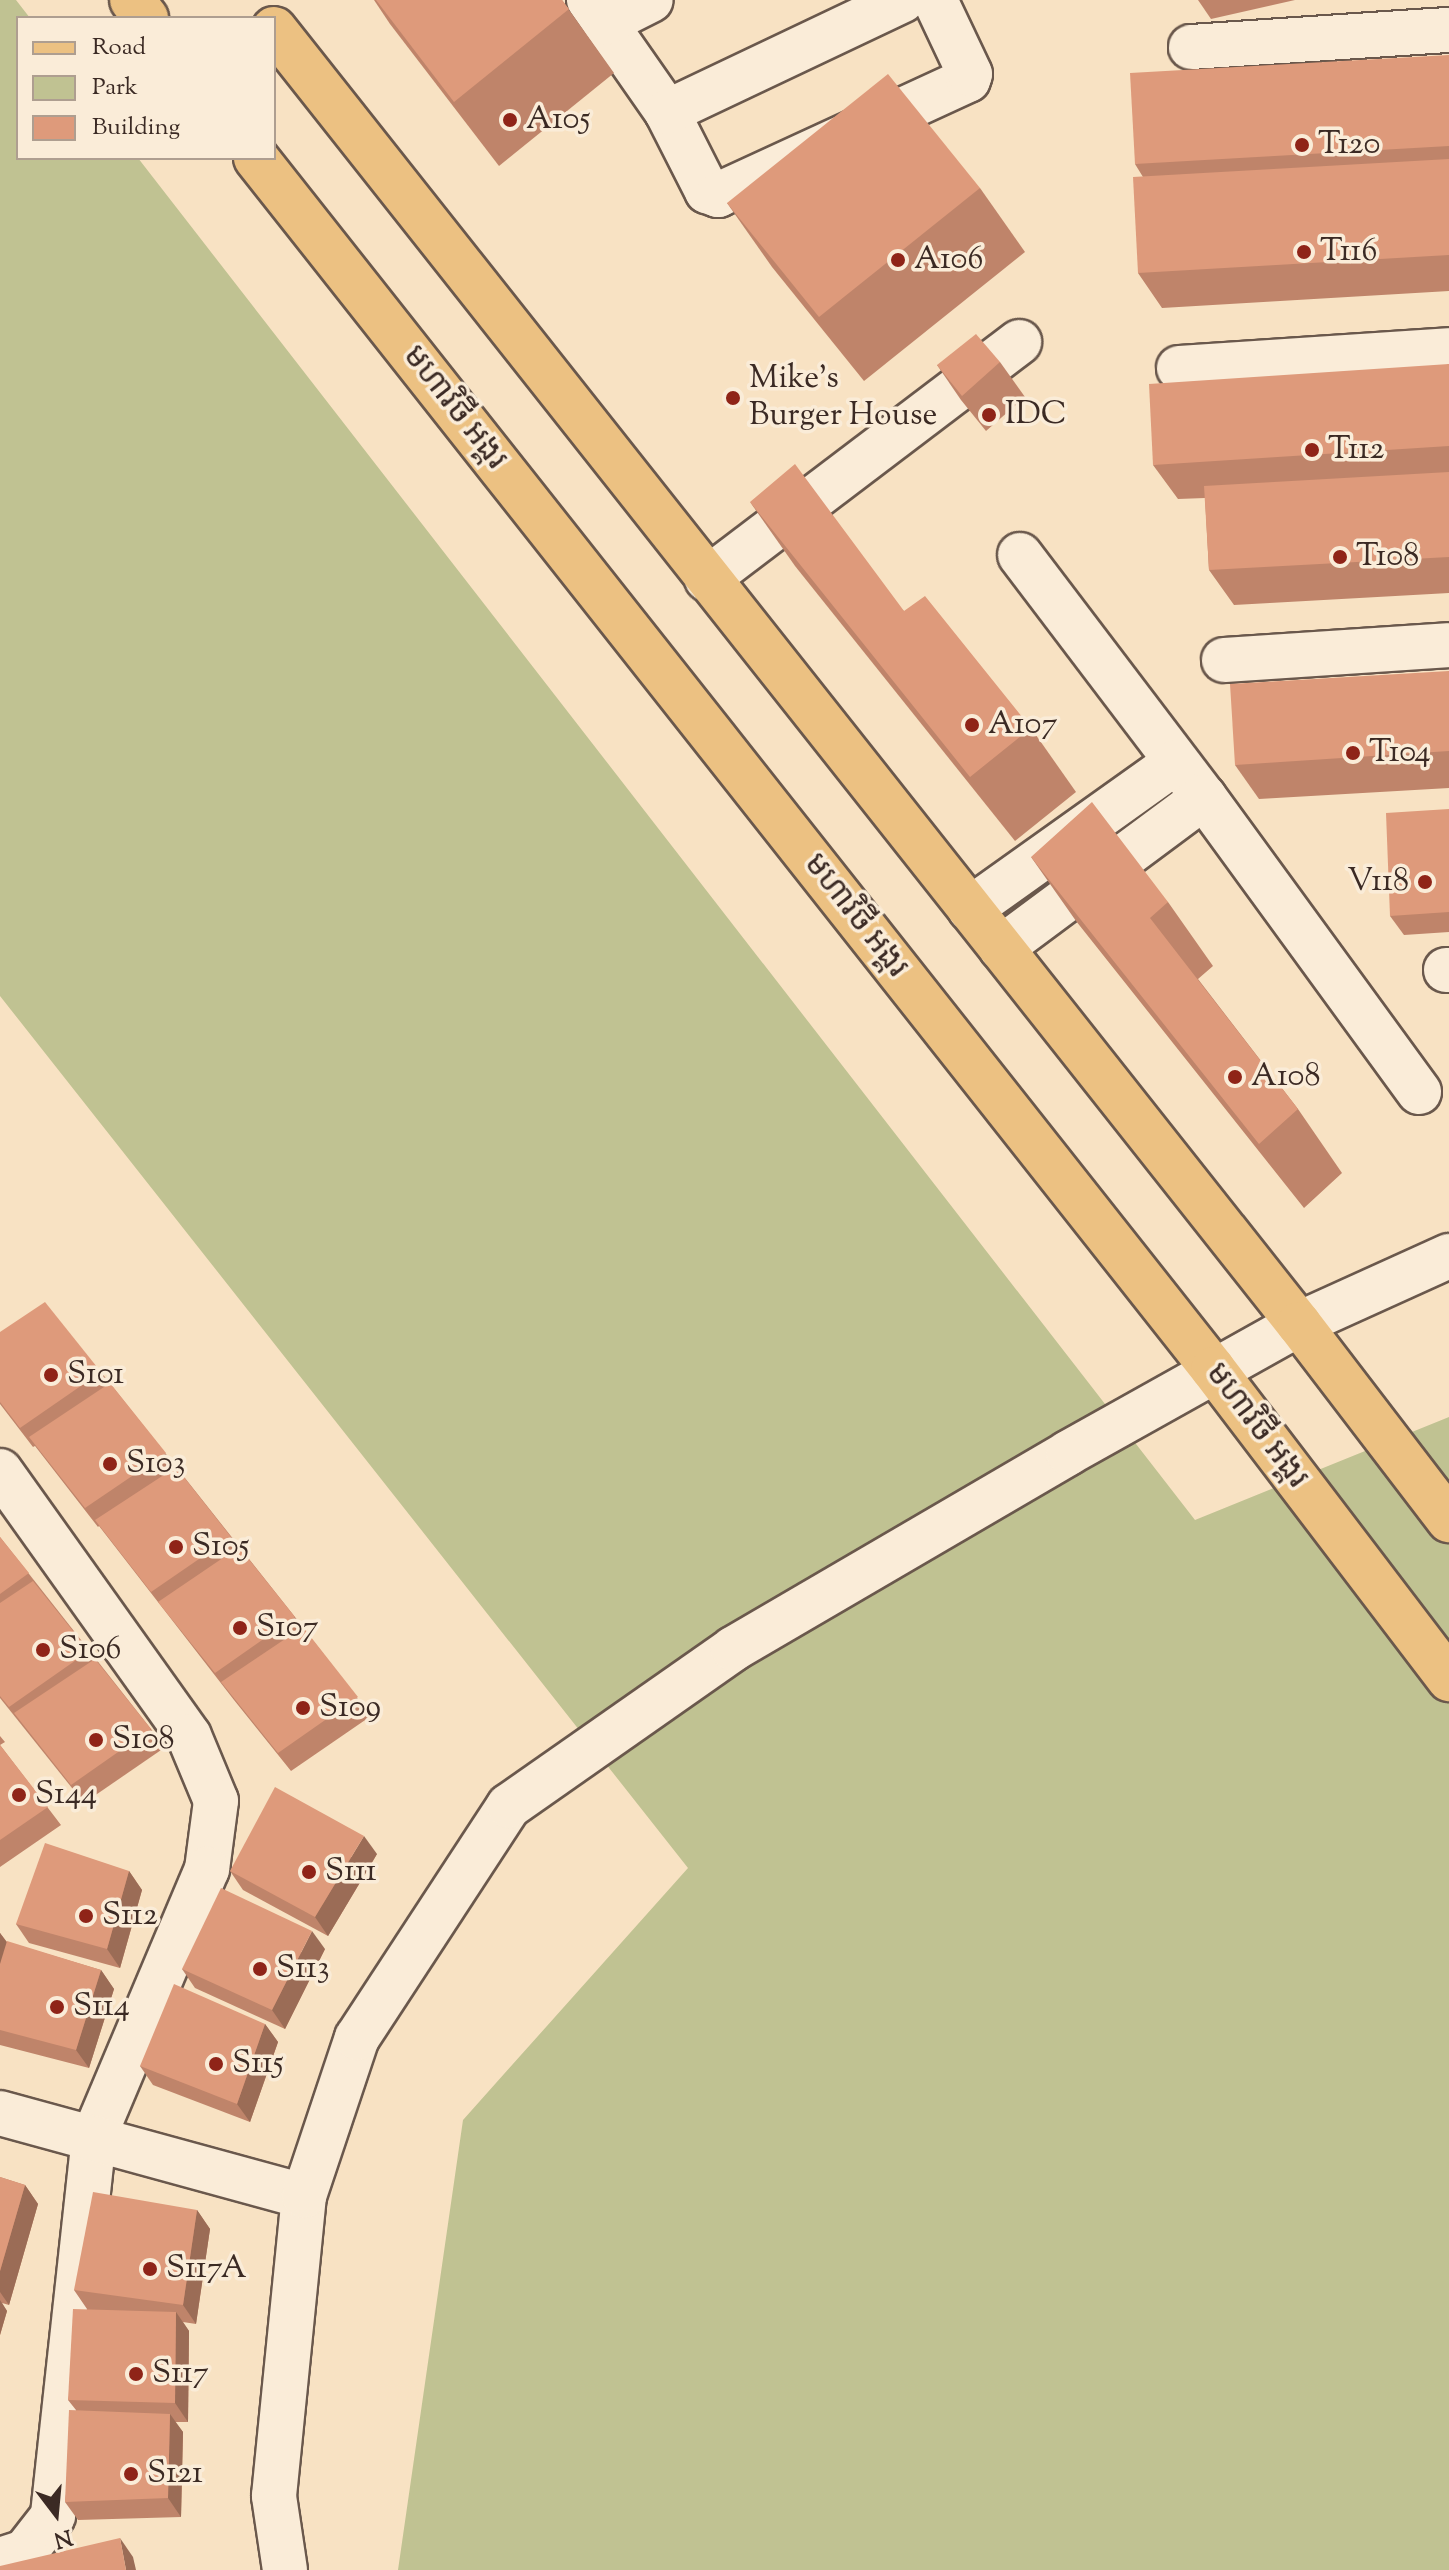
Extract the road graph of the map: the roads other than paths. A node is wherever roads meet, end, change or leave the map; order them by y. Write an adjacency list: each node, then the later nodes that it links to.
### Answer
1 (132, 0): 7 (main road)
2 (251, 0): 8 (main road)
3 (651, 0): 6 (street)
4 (903, 0): 12 (street)
5 (935, 0): 12 (street)
6 (597, 12): 12 (street)
7 (144, 16)
8 (264, 16)
9 (1449, 30): 11 (street)
10 (276, 32): 18 (main road)
11 (1191, 47)
12 (667, 112)
13 (258, 160): 28 (main road, មហាវិថី អង្គរ)
14 (1019, 342): 18 (street)
15 (1449, 350): 16 (street)
16 (1179, 368)
17 (1020, 555): 21 (street)
18 (707, 579): 23 (main road)
19 (1449, 645): 20 (street)
20 (1224, 660)
21 (1176, 762): 22 (street); 23 (street)
22 (1204, 797): 24 (street); 25 (street)
23 (970, 909): 24 (main road)
24 (1001, 948): 27 (main road)
25 (1419, 1092)
26 (1449, 1256): 27 (street)
27 (1299, 1324): 28 (street); 30 (main road)
28 (1213, 1369): 31 (main road, មហាវិថី អង្គរ); 34 (street)
29 (0, 1471): 33 (street)
30 (1449, 1520)
31 (1449, 1679)
32 (0, 2113): 33 (street)
33 (94, 2137): 34 (street); 35 (street)
34 (304, 2196): 36 (street)
35 (0, 2560)
36 (285, 2570)

